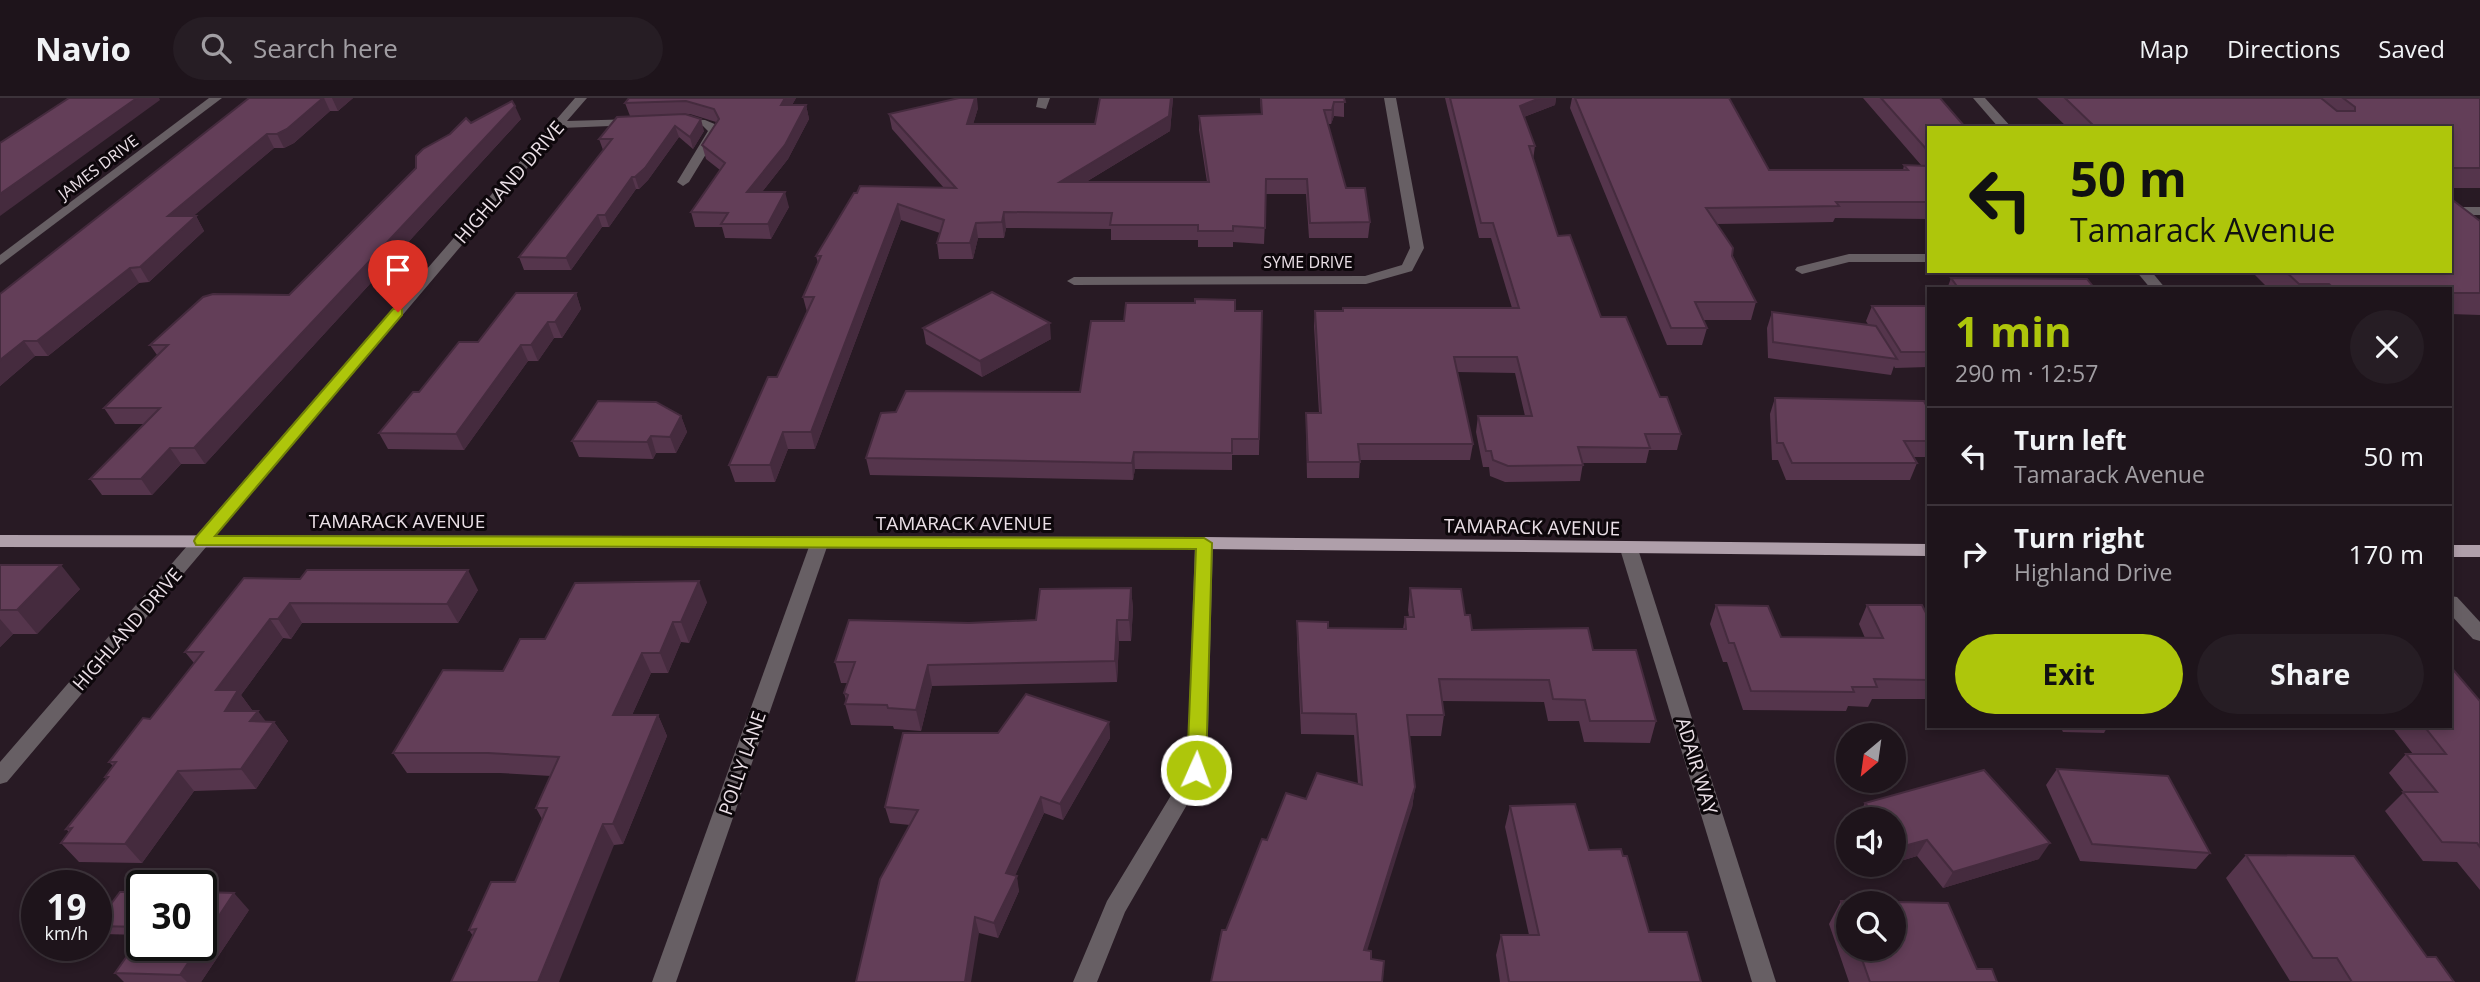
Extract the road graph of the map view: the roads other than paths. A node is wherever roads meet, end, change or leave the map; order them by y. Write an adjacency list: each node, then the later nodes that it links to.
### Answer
1 (216, 98): 13 (street, JAMES DRIVE)
2 (581, 98): 7 (street, HIGHLAND DRIVE)
3 (1390, 98): 16 (street, SYME DRIVE)
4 (1979, 98): 8 (street)
5 (664, 121): 9 (street)
6 (651, 122): 7 (street)
7 (558, 125): 19 (street, HIGHLAND DRIVE)
8 (2004, 126)
9 (683, 182)
10 (2452, 211): 11 (street)
11 (2480, 211)
12 (1927, 258): 14 (street)
13 (0, 261)
14 (1802, 270)
15 (2145, 273): 17 (street)
16 (1074, 281)
17 (2157, 287)
18 (0, 541): 19 (main road, TAMARACK AVENUE)
19 (202, 541): 21 (main road, TAMARACK AVENUE); 28 (street, HIGHLAND DRIVE)
20 (1204, 543): 21 (main road, TAMARACK AVENUE); 22 (main road, TAMARACK AVENUE); 30 (street)
21 (819, 544): 29 (street, POLLY LANE)
22 (1629, 549): 23 (main road, TAMARACK AVENUE); 31 (street, ADAIR WAY)
23 (1927, 550)
24 (2452, 551): 25 (main road)
25 (2480, 551)
26 (2452, 604): 27 (street)
27 (2480, 634)
28 (0, 776)
29 (664, 982)
30 (1085, 982)
31 (1764, 982)

